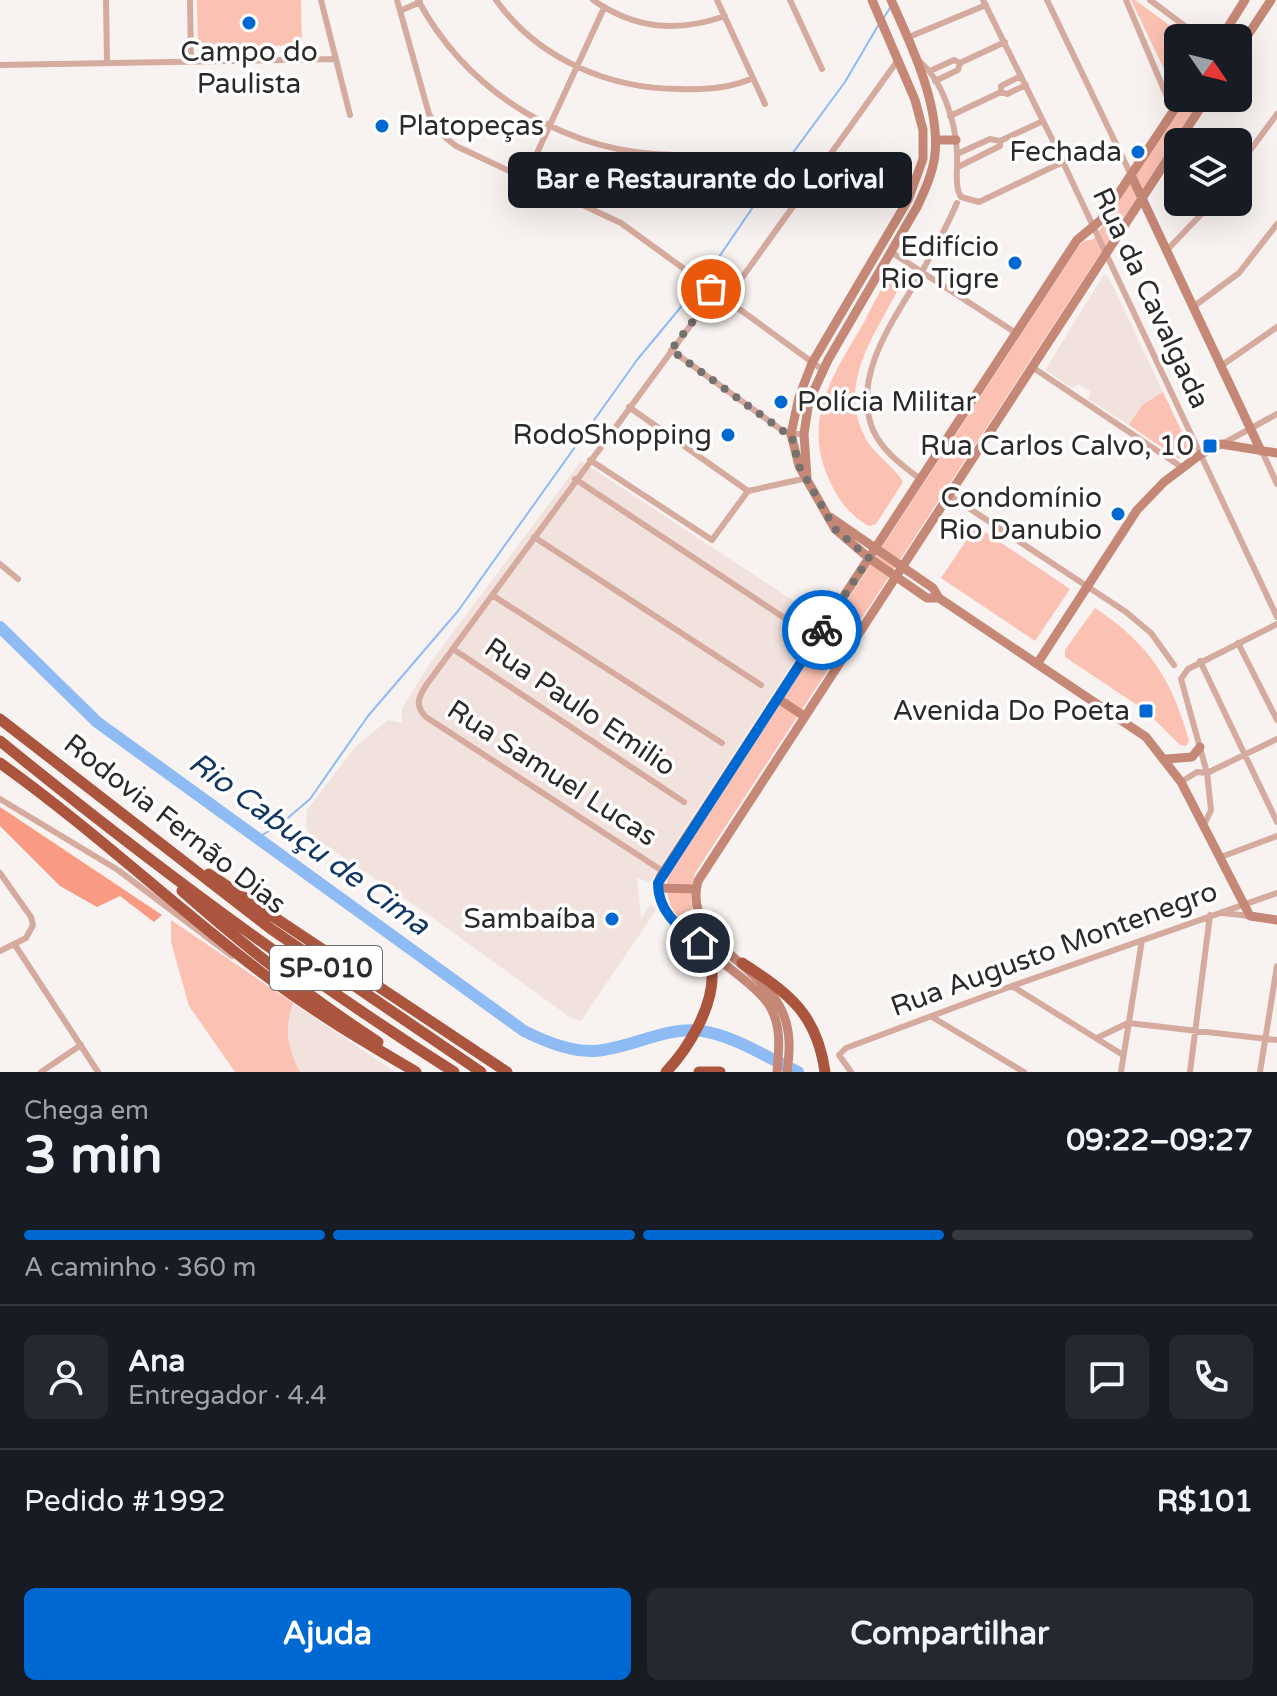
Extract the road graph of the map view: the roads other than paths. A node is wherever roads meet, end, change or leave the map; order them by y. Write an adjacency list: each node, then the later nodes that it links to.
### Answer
1 (106, 0): 30 (street)
2 (190, 0): 29 (street)
3 (321, 0): 26 (street)
4 (397, 0): 19 (street)
5 (496, 0): 33 (street)
6 (593, 0): 18 (street)
7 (717, 0): 20 (street)
8 (790, 0): 34 (street)
9 (872, 0): 28 (main road)
10 (1047, 0): 58 (street)
11 (1126, 0): 40 (street)
12 (1150, 0): 21 (street)
13 (1245, 0): 22 (main road)
14 (1271, 0): 23 (main road)
15 (419, 1): 19 (street); 48 (street)
16 (984, 2): 24 (street); 25 (street, Rua da Cavalgada)
17 (894, 5): 24 (main road)
18 (604, 8): 20 (street); 33 (street)
19 (400, 11): 59 (street)
20 (725, 16): 37 (street)
21 (1182, 24)
22 (1230, 24)
23 (1252, 29)
24 (909, 37): 27 (main road)
25 (1005, 42): 31 (street); 36 (street, Rua da Cavalgada)
26 (336, 59): 29 (street); 45 (street)
27 (916, 59): 35 (street); 49 (main road)
28 (898, 60): 70 (street); 75 (main road)
29 (191, 62): 30 (street)
30 (107, 63): 32 (street)
31 (960, 63): 35 (street); 38 (street)
32 (0, 65)
33 (577, 68): 37 (street); 48 (street)
34 (822, 69)
35 (930, 71): 38 (street)
36 (1021, 76): 39 (street, Rua da Cavalgada); 41 (street)
37 (753, 78): 42 (street)
38 (935, 81): 46 (street)
39 (1026, 85): 41 (street); 47 (street, Rua da Cavalgada)
40 (1164, 90)
41 (1001, 92): 46 (street)
42 (765, 104)
43 (1172, 112): 58 (main road)
44 (1277, 114): 52 (street)
45 (350, 115)
46 (950, 116): 50 (street)
47 (1043, 121): 51 (street); 55 (street, Rua da Cavalgada)
48 (548, 126): 54 (street); 59 (street)
49 (936, 140): 50 (main road); 66 (main road)
50 (956, 140): 53 (street)
51 (1000, 141): 53 (street); 57 (street)
52 (1252, 148)
53 (957, 154): 57 (street)
54 (677, 155)
55 (1063, 162): 57 (street); 64 (street, Rua da Cavalgada)
56 (1164, 164): 60 (main road)
57 (958, 167)
58 (1131, 175): 60 (main road); 64 (main road)
59 (525, 179): 69 (street)
60 (1142, 199): 65 (main road); 67 (main road)
61 (957, 203): 68 (street)
62 (1200, 216): 65 (street)
63 (1277, 224): 71 (street)
64 (1093, 226): 67 (street, Rua da Cavalgada); 73 (main road)
65 (1167, 250): 71 (main road)
66 (891, 252): 68 (street); 78 (main road)
67 (1107, 255): 77 (main road); 87 (street, Rua da Cavalgada)
68 (922, 271): 73 (street); 92 (street)
69 (713, 290): 70 (street); 74 (street)
70 (726, 300): 75 (street)
71 (1193, 307): 76 (main road)
72 (1277, 327): 76 (street)
73 (1016, 333): 92 (main road)
74 (671, 350): 79 (street); 82 (street)
75 (812, 363): 78 (street); 82 (main road)
76 (1221, 366): 81 (main road)
77 (1032, 367): 89 (street); 95 (main road)
78 (823, 370): 83 (main road)
79 (629, 407): 88 (street); 94 (street)
80 (1277, 414): 81 (street)
81 (1252, 429): 84 (street); 85 (main road)
82 (791, 434): 83 (street); 90 (main road)
83 (804, 434): 90 (main road)
84 (1221, 444): 85 (main road); 87 (main road)
85 (1261, 451): 86 (main road); 93 (street)
86 (1277, 453)
87 (1201, 454): 89 (main road); 103 (street, Rua da Cavalgada)
88 (590, 460): 91 (street); 94 (street)
89 (1183, 468): 101 (main road)
90 (807, 478): 94 (street); 97 (main road)
91 (575, 479): 96 (street); 105 (street)
92 (920, 479): 97 (main road)
93 (1277, 484)
94 (748, 491)
95 (949, 495): 99 (main road); 101 (street)
96 (534, 537): 102 (street); 111 (street)
97 (872, 553): 99 (main road); 112 (main road)
98 (0, 564): 100 (street)
99 (898, 572): 109 (main road); 113 (main road)
100 (18, 579)
101 (1086, 587): 109 (main road); 110 (street)
102 (492, 595): 107 (street); 118 (street)
103 (1277, 617)
104 (1277, 624): 106 (street)
105 (801, 629)
106 (1238, 643): 108 (street); 115 (street)
107 (453, 649): 126 (street, Rua Paulo Emilio); 133 (street, Rua Samuel Lucas)
108 (1200, 661): 119 (street); 120 (street)
109 (1037, 664): 121 (main road)
110 (1174, 665)
111 (761, 685)
112 (777, 698): 113 (main road); 133 (main road)
113 (804, 716): 136 (main road)
114 (0, 719): 130 (highway, Rodovia Fernão Dias / SP-010)
115 (1277, 720)
116 (1277, 739): 120 (street)
117 (0, 741): 132 (highway, Rodovia Fernão Dias / SP-010)
118 (722, 743)
119 (1200, 747): 121 (main road); 123 (street)
120 (1245, 755): 123 (street); 127 (street)
121 (1166, 759): 124 (main road)
122 (0, 763): 148 (highway)
123 (1207, 773): 124 (street); 128 (street)
124 (1181, 782): 128 (main road)
125 (0, 799): 148 (street)
126 (684, 802)
127 (1277, 822)
128 (1204, 825): 131 (main road)
129 (1277, 836): 131 (street)
130 (176, 856): 164 (highway, Rodovia Fernão Dias / SP-010); 165 (highway)
131 (1221, 857): 138 (main road)
132 (164, 870): 158 (highway); 163 (highway, Rodovia Fernão Dias / SP-010)
133 (664, 872): 135 (main road)
134 (0, 873): 144 (street)
135 (658, 888): 136 (main road); 143 (main road)
136 (696, 889): 146 (main road)
137 (1277, 893): 138 (street, Rua Augusto Montenegro)
138 (1244, 904): 139 (street, Rua Augusto Montenegro); 140 (main road)
139 (1214, 914): 140 (street); 142 (street, Rua Augusto Montenegro); 152 (street)
140 (1250, 916): 141 (main road)
141 (1277, 920)
142 (1142, 940): 149 (street, Rua Augusto Montenegro); 151 (street)
143 (700, 943): 166 (highway); 169 (main road)
144 (15, 945): 145 (street); 156 (street)
145 (0, 951)
146 (742, 963): 159 (highway); 170 (main road)
147 (1277, 966): 154 (street)
148 (265, 975): 158 (highway, SP-010)
149 (1012, 986): 150 (street, Rua Augusto Montenegro); 153 (street)
150 (932, 1017): 171 (street, Rua Augusto Montenegro); 172 (street)
151 (1128, 1023): 152 (street); 153 (street); 157 (street)
152 (1196, 1029): 154 (street); 174 (street)
153 (1097, 1038): 157 (street)
154 (1266, 1039): 155 (street); 175 (street)
155 (1277, 1040)
156 (81, 1045): 160 (street); 161 (street)
157 (1123, 1055): 173 (street)
158 (402, 1063): 162 (highway, SP-010)
159 (824, 1067)
160 (41, 1072)
161 (98, 1072)
162 (416, 1072)
163 (454, 1072)
164 (481, 1072)
165 (507, 1072)
166 (666, 1072)
167 (699, 1072): 168 (highway)
168 (720, 1072)
169 (777, 1072)
170 (787, 1072)
171 (851, 1072)
172 (1024, 1072)
173 (1121, 1072)
174 (1190, 1072)
175 (1260, 1072)

